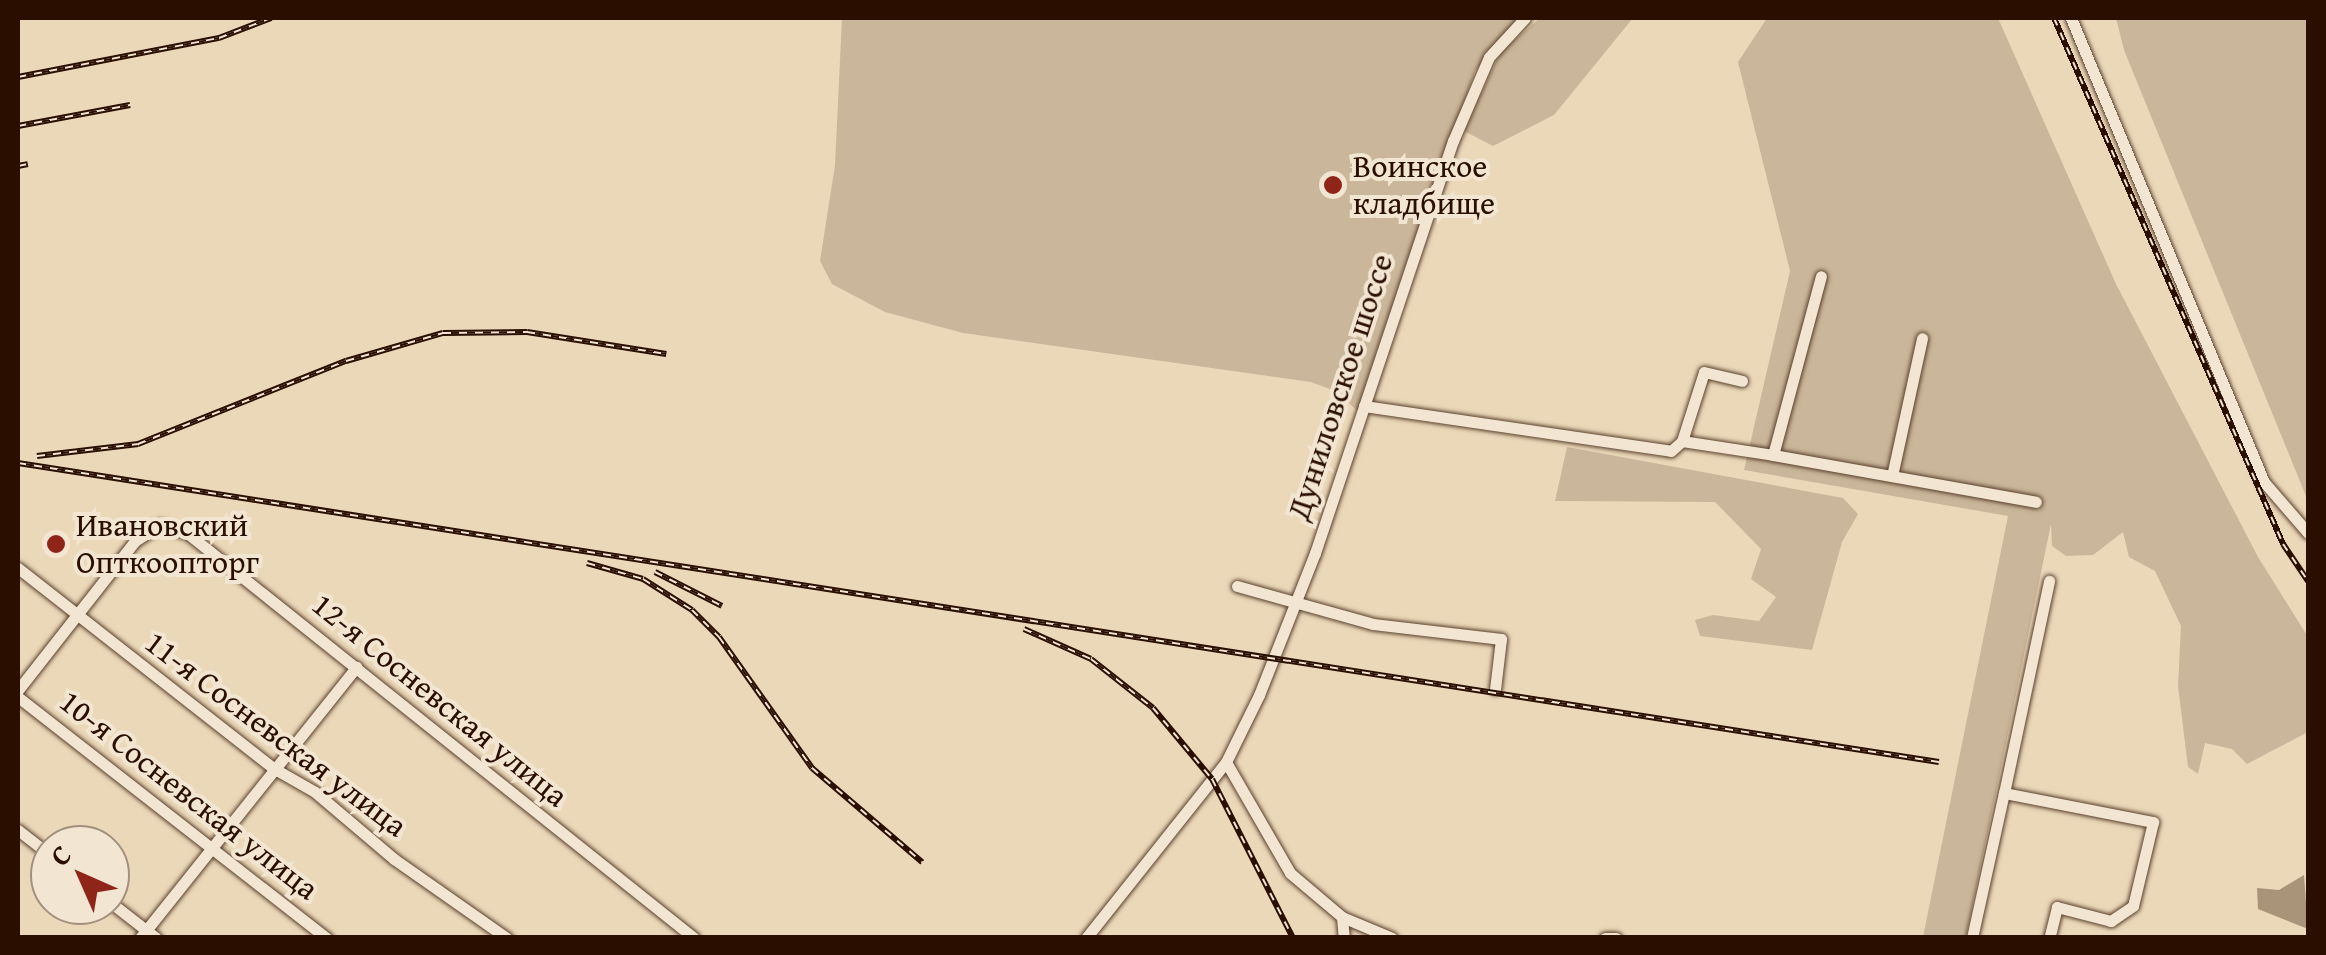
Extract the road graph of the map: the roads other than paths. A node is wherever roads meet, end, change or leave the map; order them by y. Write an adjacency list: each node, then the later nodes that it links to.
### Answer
1 (1525, 18): 6 (street, Дуниловское шоссе)
2 (2071, 18): 11 (street)
3 (1821, 276): 8 (street)
4 (1922, 338): 9 (street)
5 (1742, 381): 7 (street)
6 (1364, 406): 7 (street); 15 (street, Дуниловское шоссе)
7 (1682, 442): 8 (street)
8 (1772, 455): 9 (street)
9 (1892, 476): 10 (street)
10 (2036, 502)
11 (2308, 534)
12 (18, 568): 16 (street, 11-я Сосневская улица)
13 (2049, 581): 22 (street)
14 (1237, 586): 15 (street)
15 (1297, 601): 18 (street); 20 (street, Дуниловское шоссе)
16 (76, 615): 17 (street, 12-я Сосневская улица); 19 (street); 21 (street, 11-я Сосневская улица)
17 (356, 667): 21 (street); 28 (street, 12-я Сосневская улица)
18 (1495, 689)
19 (18, 694): 23 (street, 10-я Сосневская улица)
20 (1226, 762): 24 (street); 29 (street, Дуниловское шоссе)
21 (273, 768): 23 (street); 27 (street, 11-я Сосневская улица)
22 (2004, 793): 34 (street); 35 (street)
23 (212, 848): 25 (street); 26 (street, 10-я Сосневская улица)
24 (1342, 916): 30 (street); 31 (street)
25 (147, 935)
26 (327, 938)
27 (507, 938)
28 (694, 938)
29 (1086, 938)
30 (1344, 938)
31 (1392, 938)
32 (1605, 938): 33 (street)
33 (1616, 938)
34 (1972, 938)
35 (2049, 938)

